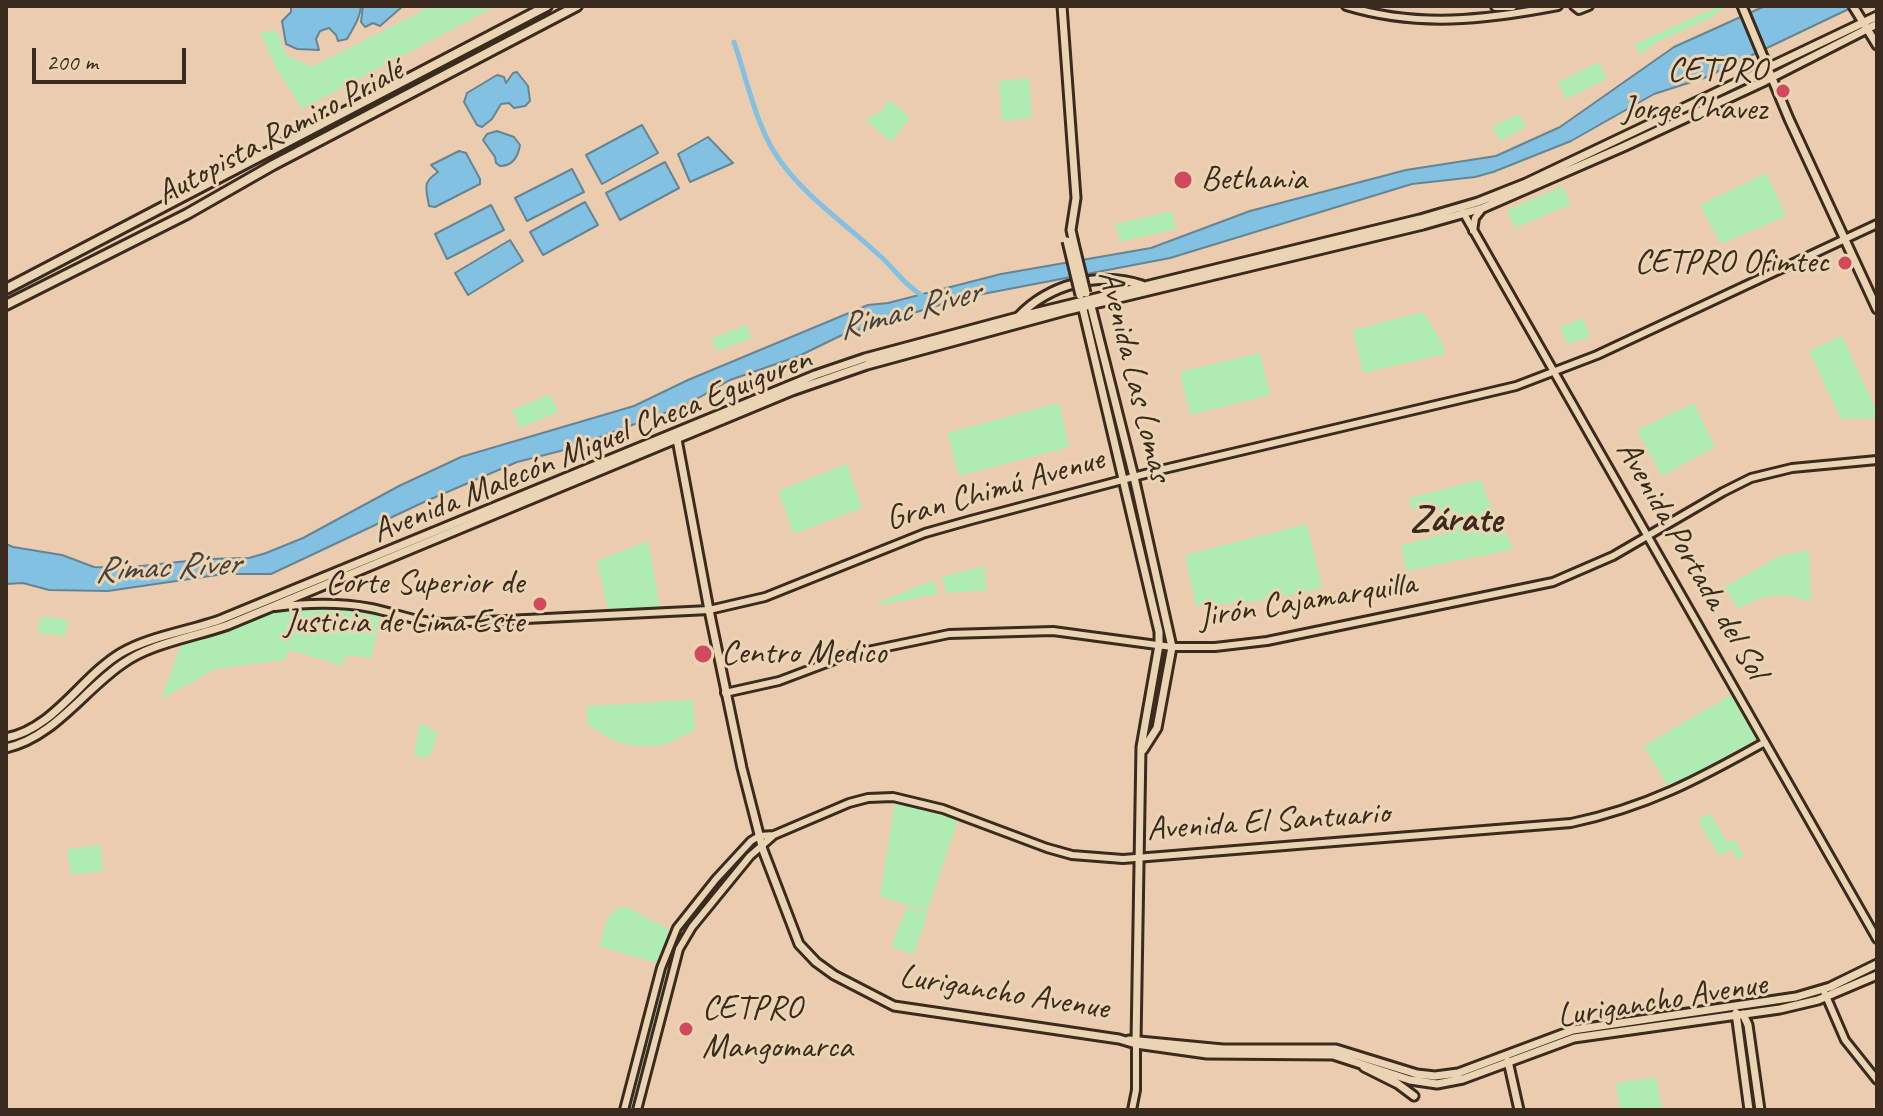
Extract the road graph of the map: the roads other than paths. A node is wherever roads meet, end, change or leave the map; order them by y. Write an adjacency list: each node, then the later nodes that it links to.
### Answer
1 (547, 6): 26 (highway, Autopista Ramiro Prialé)
2 (577, 6): 28 (highway, Autopista Ramiro Prialé)
3 (1062, 6): 24 (main road, Avenida Las Lomas)
4 (1346, 6): 7 (street)
5 (1496, 6): 6 (highway)
6 (1512, 6)
7 (1558, 6)
8 (1589, 6): 11 (street)
9 (1853, 6): 13 (main road)
10 (1742, 7): 16 (main road)
11 (1577, 8)
12 (1877, 16): 13 (main road)
13 (1864, 23): 14 (main road); 15 (main road); 16 (main road, Avenida Malecón Miguel Checa Eguiguren); 17 (main road, Avenida Malecón Miguel Checa Eguiguren)
14 (1877, 24)
15 (1877, 45)
16 (1766, 66): 17 (main road); 19 (main road, Avenida Malecón Miguel Checa Eguiguren)
17 (1771, 78): 18 (main road, Avenida Malecón Miguel Checa Eguiguren); 23 (main road)
18 (1483, 208): 19 (main road, Avenida Malecón Miguel Checa Eguiguren); 22 (street)
19 (1462, 211): 22 (street, Avenida Portada del Sol); 25 (main road, Avenida Malecón Miguel Checa Eguiguren); 27 (main road, Avenida Malecón Miguel Checa Eguiguren)
20 (1877, 224): 23 (street, Gran Chimú Avenue)
21 (1064, 232): 24 (main road, Avenida Las Lomas)
22 (1474, 234): 31 (street, Avenida Portada del Sol)
23 (1845, 238): 29 (main road); 31 (street, Gran Chimú Avenue)
24 (1070, 240): 27 (main road, Avenida Las Lomas, bridge)
25 (1144, 286): 27 (main road, Avenida Malecón Miguel Checa Eguiguren); 30 (main road)
26 (6, 289)
27 (1085, 300): 30 (main road, Avenida Malecón Miguel Checa Eguiguren); 32 (main road, Avenida Malecón Miguel Checa Eguiguren); 34 (main road, Avenida Las Lomas); 35 (main road, Avenida Las Lomas)
28 (6, 305)
29 (1877, 309)
30 (1018, 317): 32 (main road, Avenida Malecón Miguel Checa Eguiguren)
31 (1554, 372): 34 (street, Gran Chimú Avenue); 36 (street, Avenida Portada del Sol)
32 (676, 435): 37 (main road, Avenida Malecón Miguel Checa Eguiguren); 38 (main road, Lurigancho Avenue); 39 (main road, Avenida Malecón Miguel Checa Eguiguren)
33 (1877, 460): 36 (street, Jirón Cajamarquilla)
34 (1134, 477): 35 (street, Gran Chimú Avenue); 41 (main road, Avenida Las Lomas)
35 (1124, 480): 38 (street, Gran Chimú Avenue); 40 (main road, Avenida Las Lomas)
36 (1648, 536): 41 (street, Jirón Cajamarquilla); 46 (street, Avenida Portada del Sol)
37 (267, 608): 38 (street, Gran Chimú Avenue); 39 (street, Gran Chimú Avenue); 47 (main road, Avenida Malecón Miguel Checa Eguiguren)
38 (709, 610): 44 (main road, Lurigancho Avenue)
39 (240, 612): 45 (main road, Avenida Malecón Miguel Checa Eguiguren)
40 (1159, 645): 41 (street, Jirón Cajamarquilla); 42 (main road, Avenida Las Lomas); 44 (street, Jirón Cajamarquilla)
41 (1172, 647): 43 (main road, Avenida Las Lomas)
42 (1155, 667): 43 (main road); 48 (main road, Avenida Las Lomas)
43 (1167, 668): 48 (main road, Avenida Las Lomas)
44 (725, 693): 49 (main road, Lurigancho Avenue)
45 (6, 738)
46 (1765, 742): 50 (street, Avenida El Santuario); 53 (street, Avenida Portada del Sol)
47 (6, 748)
48 (1142, 752): 50 (main road, Avenida Las Lomas)
49 (760, 843): 50 (street, Avenida El Santuario); 51 (street); 52 (street); 61 (main road, Lurigancho Avenue)
50 (1139, 857): 61 (main road, Avenida Las Lomas)
51 (682, 921): 52 (street); 56 (street)
52 (692, 927): 57 (street)
53 (1877, 939)
54 (1877, 964): 58 (main road, Lurigancho Avenue)
55 (1877, 975): 58 (main road, Lurigancho Avenue)
56 (657, 982): 57 (street); 67 (street)
57 (669, 984): 68 (street)
58 (1824, 993): 59 (main road, Lurigancho Avenue); 60 (main road, Lurigancho Avenue); 65 (street)
59 (1736, 1006): 60 (main road); 62 (main road, Lurigancho Avenue)
60 (1740, 1016): 63 (main road, Lurigancho Avenue); 71 (main road); 72 (main road)
61 (1133, 1041): 62 (main road, Lurigancho Avenue); 69 (street, Avenida Las Lomas)
62 (1277, 1051): 64 (main road, Lurigancho Avenue)
63 (1508, 1061): 64 (main road, Lurigancho Avenue); 70 (main road)
64 (1360, 1063): 66 (main road)
65 (1877, 1080)
66 (1414, 1096)
67 (624, 1110)
68 (637, 1110)
69 (1132, 1110)
70 (1519, 1110)
71 (1749, 1110)
72 (1760, 1110)

